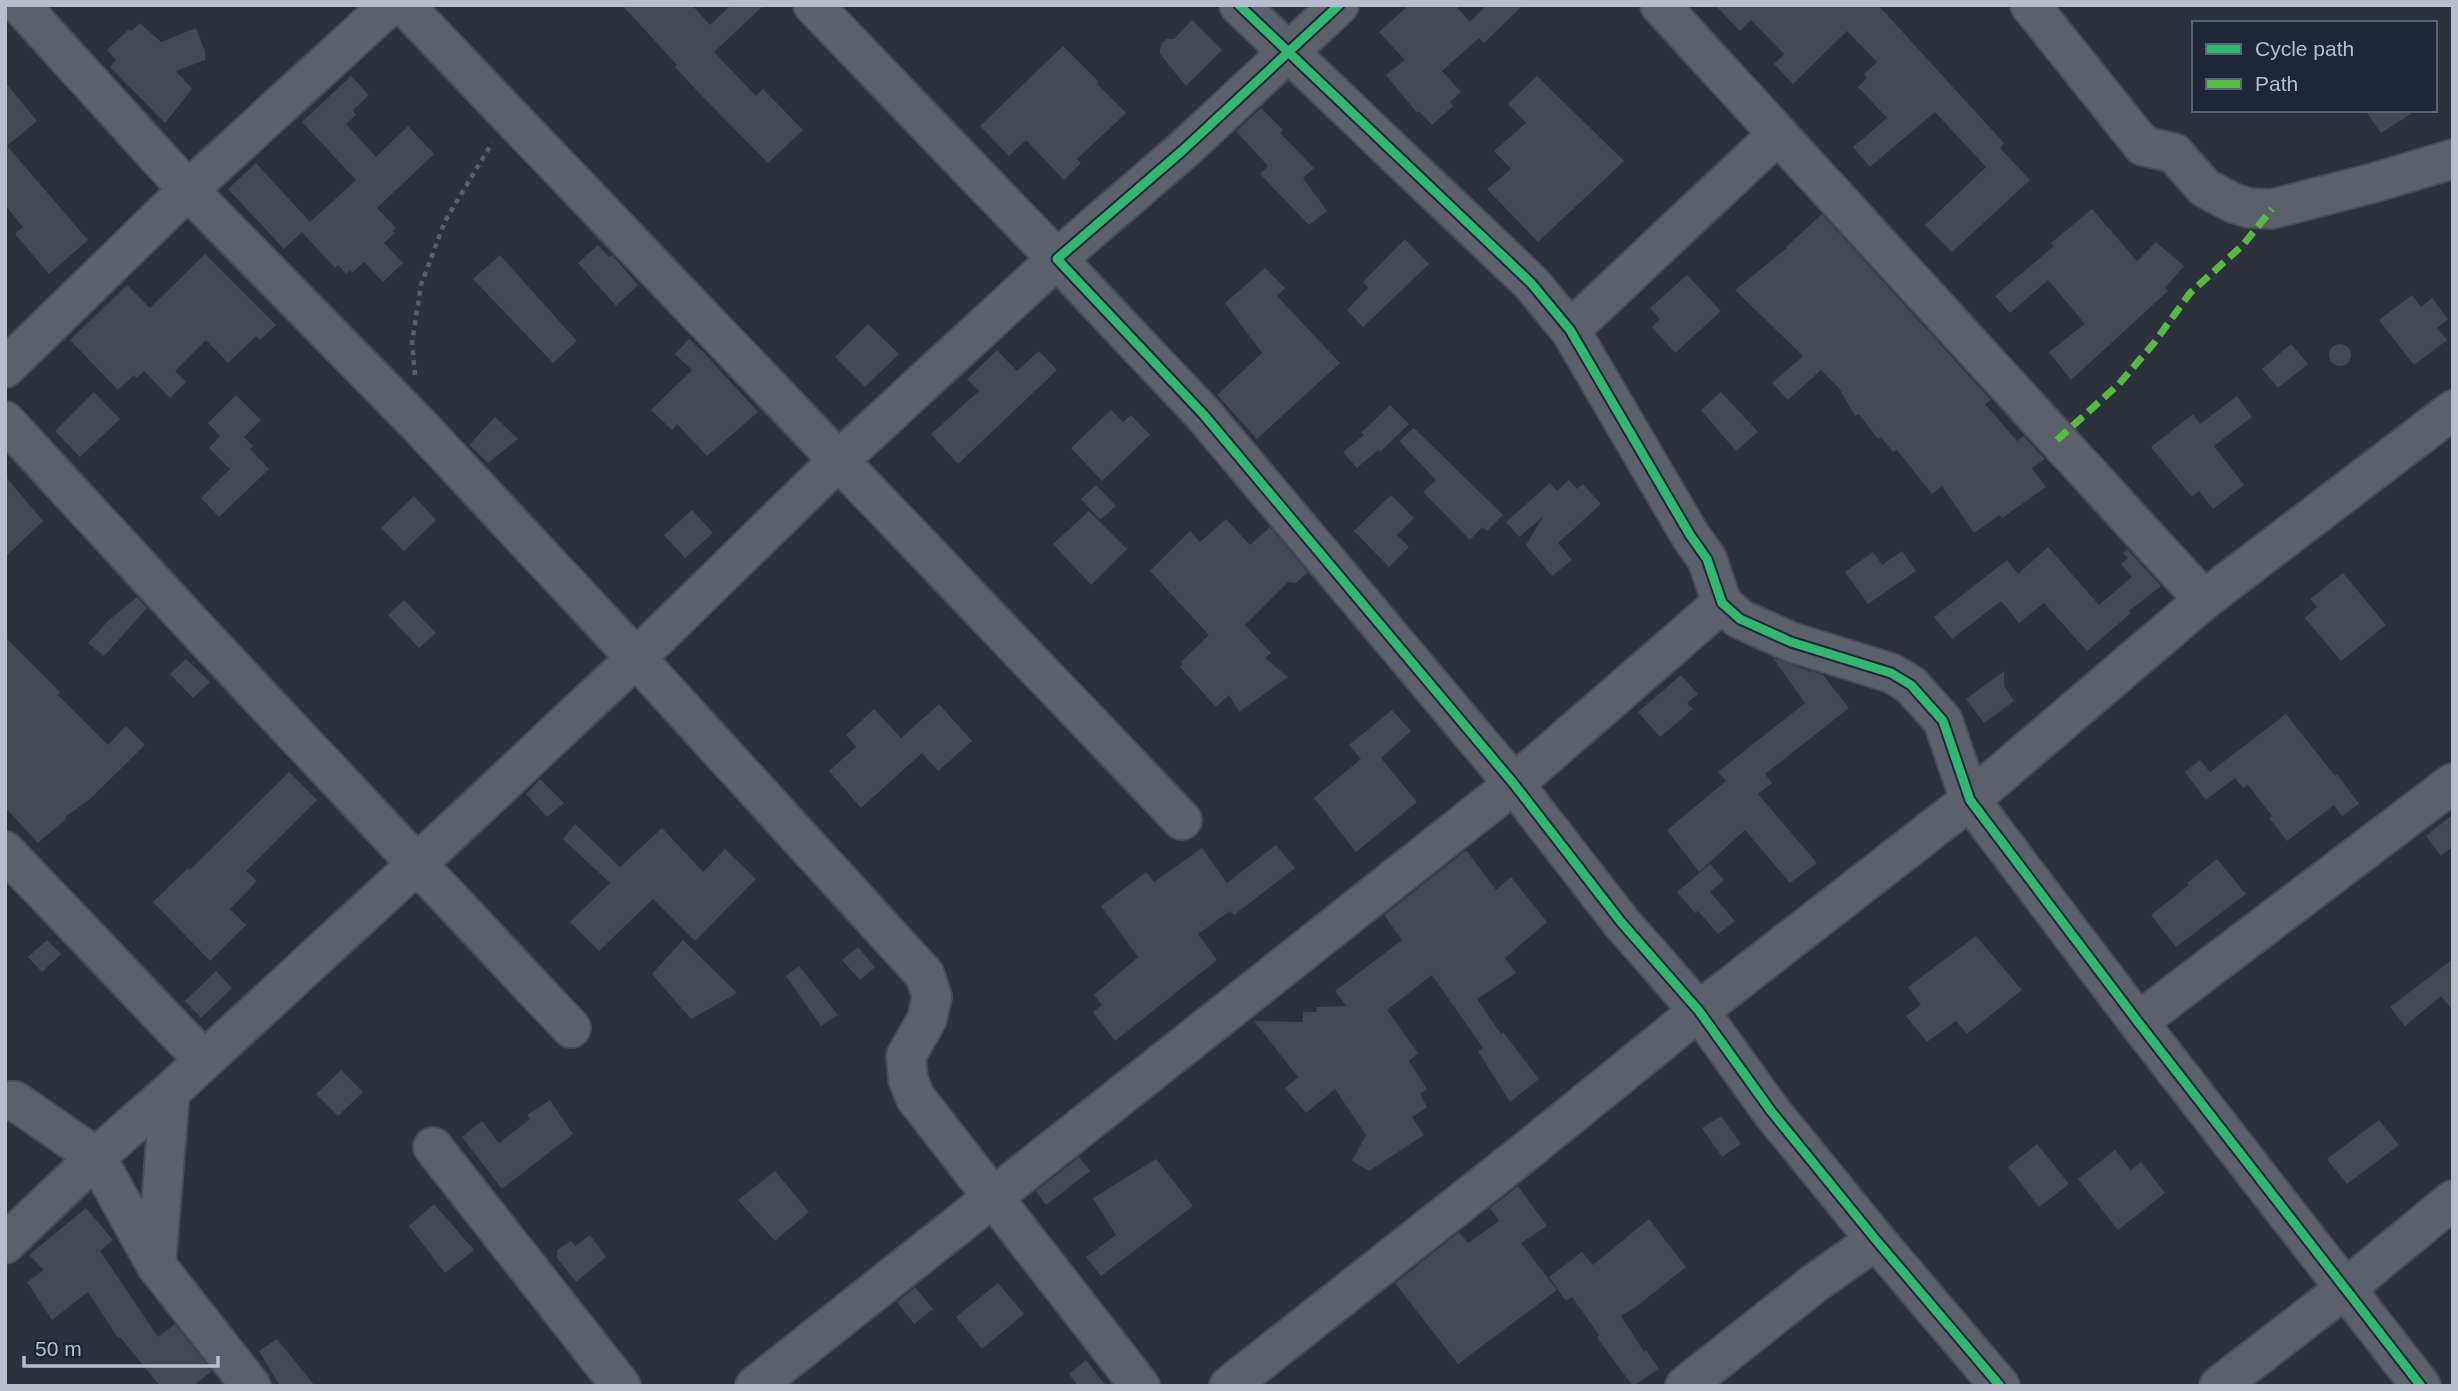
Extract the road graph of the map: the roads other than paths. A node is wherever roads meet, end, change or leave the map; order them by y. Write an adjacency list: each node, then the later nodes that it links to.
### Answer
1 (20, 5): 12 (street)
2 (390, 5): 12 (street)
3 (404, 5): 18 (street)
4 (813, 5): 13 (street)
5 (1239, 5): 9 (street)
6 (1339, 5): 9 (street)
7 (1660, 5): 10 (street)
8 (2030, 5): 11 (street)
9 (1287, 54): 13 (street); 14 (street)
10 (1778, 134): 14 (street); 19 (street)
11 (2453, 159)
12 (188, 190): 15 (street); 21 (street)
13 (1057, 259): 18 (street); 23 (street)
14 (1570, 330): 20 (street)
15 (5, 368)
16 (2453, 410): 19 (street)
17 (5, 421): 27 (street)
18 (838, 461): 21 (street); 25 (street)
19 (2204, 600): 24 (street)
20 (1722, 603): 23 (street); 24 (street)
21 (636, 658): 27 (street); 36 (street)
22 (2453, 783): 29 (street)
23 (1514, 784): 28 (street); 36 (street)
24 (1970, 800): 28 (street); 29 (street)
25 (1182, 820)
26 (5, 851): 31 (street)
27 (417, 864): 30 (street); 31 (street)
28 (1699, 1012): 38 (street); 46 (street)
29 (2138, 1022): 41 (street)
30 (571, 1028)
31 (204, 1060): 32 (street)
32 (170, 1092): 35 (street); 40 (street)
33 (5, 1101): 35 (street)
34 (433, 1147): 43 (street)
35 (96, 1157): 39 (street); 40 (street)
36 (993, 1197): 44 (street); 45 (street)
37 (2453, 1200): 41 (street)
38 (1876, 1240): 47 (street); 48 (street)
39 (5, 1244)
40 (156, 1265): 42 (street)
41 (2346, 1288): 49 (street); 50 (street)
42 (251, 1386)
43 (621, 1386)
44 (755, 1386)
45 (1140, 1386)
46 (1229, 1386)
47 (1685, 1386)
48 (2000, 1386)
49 (2219, 1386)
50 (2421, 1386)

